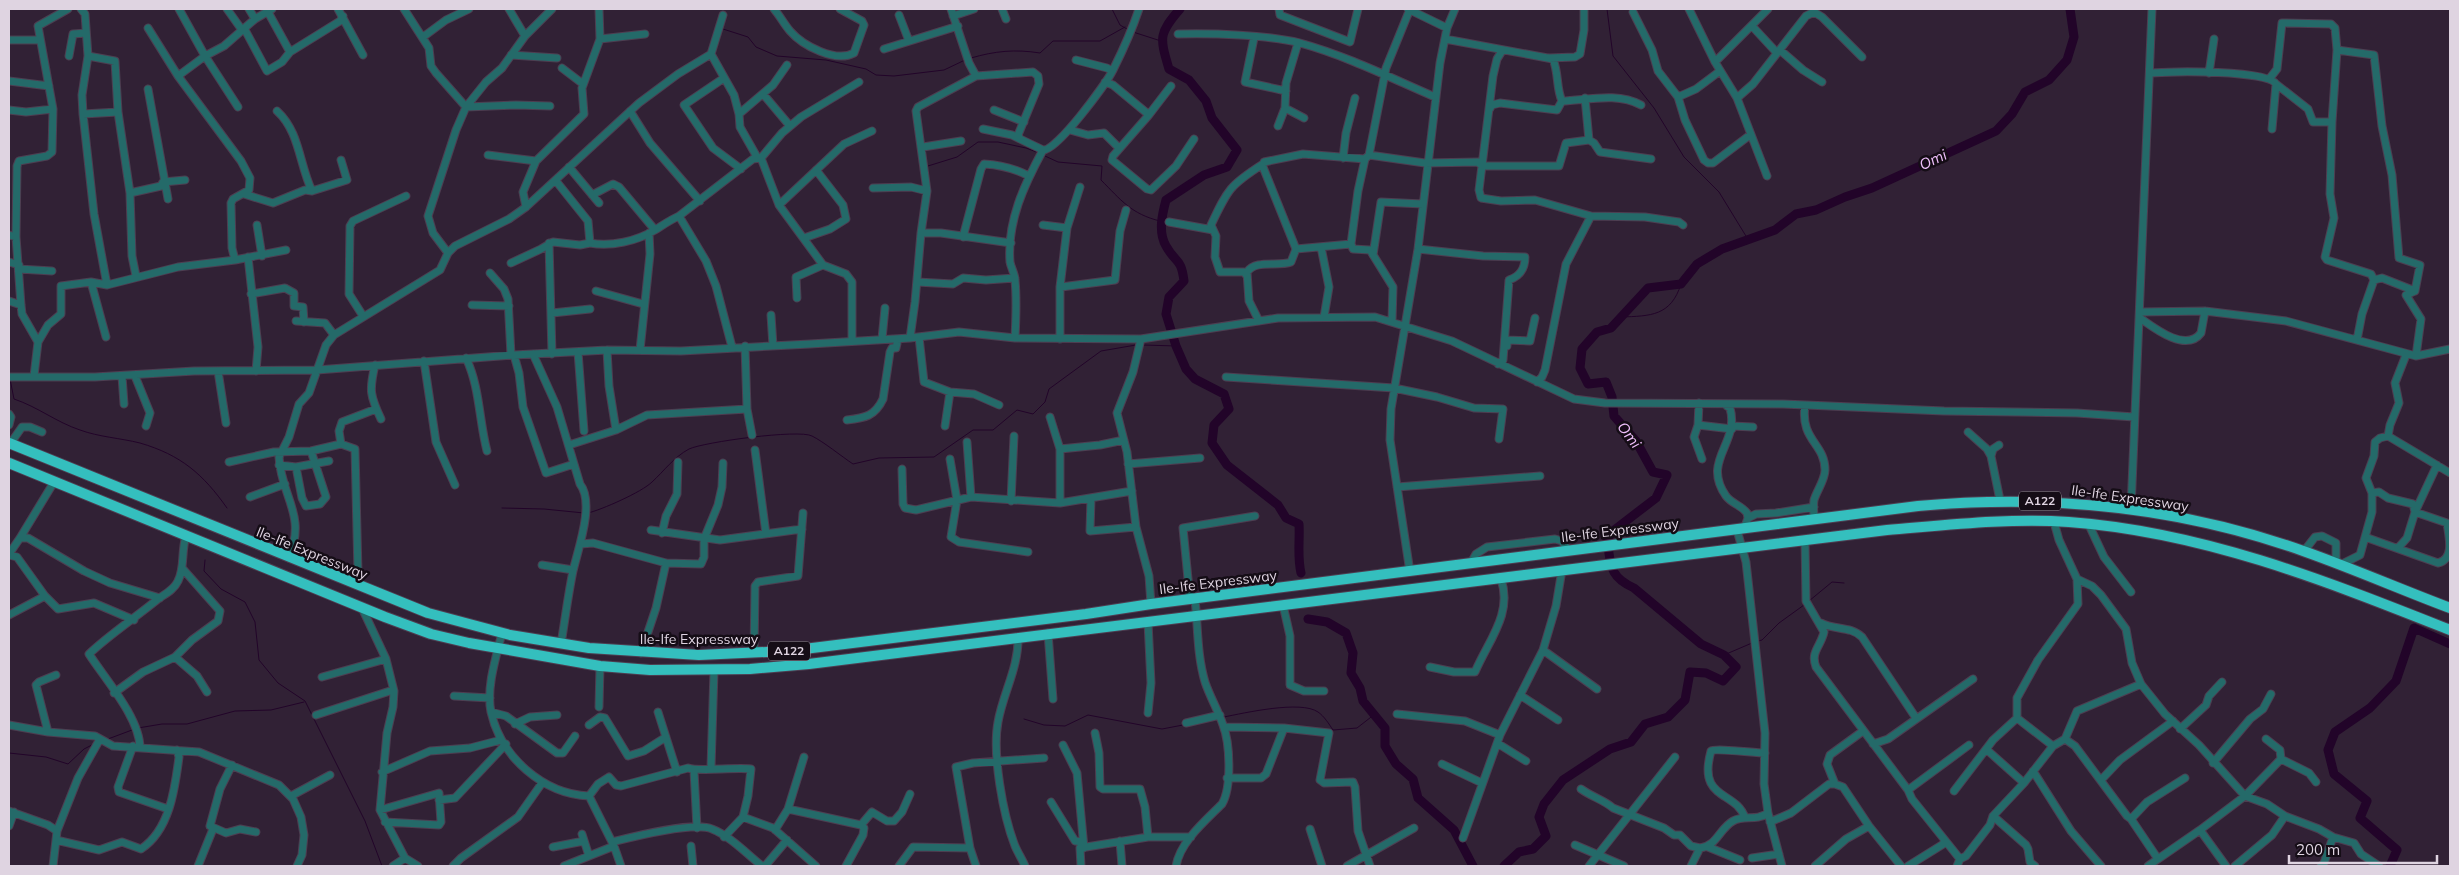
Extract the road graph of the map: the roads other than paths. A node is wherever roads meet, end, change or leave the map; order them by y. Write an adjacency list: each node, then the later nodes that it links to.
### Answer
1 (68, 9): 48 (street)
2 (81, 9): 38 (street)
3 (178, 9): 61 (street)
4 (228, 9): 37 (street)
5 (249, 9): 31 (street)
6 (338, 9): 30 (street)
7 (404, 9): 42 (street)
8 (469, 9): 42 (street)
9 (509, 9): 41 (street)
10 (552, 9): 41 (street)
11 (599, 9): 44 (street)
12 (774, 9): 13 (street)
13 (840, 9)
14 (974, 9): 26 (street)
15 (1002, 9): 32 (street)
16 (1139, 9): 69 (street)
17 (1279, 9): 18 (street)
18 (1358, 9)
19 (1409, 9): 36 (street); 73 (street)
20 (1455, 9): 36 (street)
21 (1584, 9): 64 (street)
22 (1689, 9): 66 (street)
23 (1768, 9): 34 (street)
24 (2152, 9): 71 (street)
25 (270, 11): 31 (street); 55 (street)
26 (952, 12): 33 (street)
27 (1634, 12): 92 (street)
28 (723, 15): 56 (street)
29 (900, 15): 49 (street)
30 (343, 16): 55 (street); 57 (street)
31 (254, 19): 37 (street)
32 (1006, 19)
33 (958, 26): 49 (street); 75 (street)
34 (1752, 26): 54 (street); 66 (street)
35 (148, 28): 74 (street)
36 (1447, 28): 45 (street)
37 (243, 29): 55 (street); 61 (street)
38 (86, 33): 59 (street); 60 (street)
39 (645, 34): 44 (street)
40 (1178, 34): 43 (street)
41 (525, 36): 58 (street)
42 (424, 37): 102 (street)
43 (1254, 38): 50 (street); 88 (street)
44 (600, 39): 82 (street)
45 (1445, 39): 52 (street); 91 (street)
46 (2214, 39): 72 (street)
47 (9, 40): 48 (street)
48 (40, 40): 85 (street)
49 (909, 41): 51 (street)
50 (1298, 43): 73 (street); 88 (street)
51 (884, 49)
52 (1498, 50): 64 (street); 96 (street)
53 (2337, 50): 77 (street); 116 (street); 205 (street)
54 (1779, 51): 62 (street); 81 (street); 95 (street)
55 (290, 52)
56 (711, 54): 76 (street); 109 (street)
57 (362, 55)
58 (511, 55): 63 (street); 102 (street)
59 (70, 56)
60 (88, 56): 110 (street); 111 (street)
61 (205, 56): 74 (street); 101 (street)
62 (1862, 57)
63 (558, 58)
64 (1544, 59): 97 (street)
65 (1076, 60): 69 (street)
66 (1714, 62): 70 (street)
67 (787, 65): 89 (street)
68 (562, 68): 82 (street)
69 (1112, 71): 80 (street)
70 (1720, 71): 92 (street); 95 (street)
71 (2151, 72): 72 (street); 218 (street)
72 (2209, 73): 77 (street)
73 (1385, 75): 91 (street); 133 (street)
74 (178, 76): 154 (street)
75 (976, 76): 84 (street); 115 (street)
76 (724, 78): 112 (street); 142 (street)
77 (2270, 78): 83 (street)
78 (9, 81): 85 (street)
79 (859, 82): 117 (street)
80 (1106, 82): 113 (street); 121 (street)
81 (1822, 82)
82 (583, 84): 137 (street)
83 (2276, 84): 116 (street); 120 (street)
84 (961, 85): 90 (street); 128 (street)
85 (49, 86): 104 (street)
86 (1171, 86): 113 (street)
87 (148, 89): 147 (street)
88 (1286, 91): 103 (street)
89 (763, 94): 112 (street); 117 (street)
90 (961, 95)
91 (1435, 96): 138 (street)
92 (1678, 97): 123 (street)
93 (1355, 98): 134 (street)
94 (1586, 98): 97 (street); 99 (street); 126 (street)
95 (1737, 98): 123 (street)
96 (1490, 101): 98 (street); 107 (street)
97 (1562, 101): 98 (street)
98 (1500, 103): 107 (street)
99 (1641, 105)
100 (550, 106): 102 (street)
101 (238, 107)
102 (466, 107): 185 (street)
103 (1285, 108): 114 (street); 118 (street)
104 (53, 109): 105 (street); 174 (street)
105 (9, 110)
106 (994, 110): 115 (street)
107 (1488, 110): 140 (street)
108 (277, 111): 151 (street)
109 (630, 111): 141 (street); 158 (street)
110 (118, 112): 111 (street); 153 (street)
111 (83, 114): 202 (street)
112 (739, 114): 132 (street)
113 (1148, 114): 129 (street)
114 (1304, 118)
115 (1024, 122): 124 (street)
116 (2332, 122): 199 (street)
117 (790, 126): 132 (street)
118 (1278, 126)
119 (983, 129): 124 (street)
120 (2272, 129)
121 (1070, 130): 129 (street); 130 (street)
122 (872, 131): 143 (street)
123 (1750, 136): 145 (street)
124 (1020, 139): 130 (street)
125 (1194, 139): 129 (street)
126 (1589, 140): 135 (street); 140 (street)
127 (961, 141): 128 (street)
128 (923, 147): 152 (street)
129 (1119, 148)
130 (1041, 153): 144 (street)
131 (488, 155): 137 (street)
132 (759, 157): 142 (street); 161 (street)
133 (1367, 157): 134 (street); 138 (street); 180 (street)
134 (1342, 158): 139 (street)
135 (1651, 158)
136 (341, 160): 151 (street)
137 (536, 161): 162 (street)
138 (1429, 162): 140 (street); 160 (street)
139 (1263, 164): 171 (street); 182 (street)
140 (1482, 166): 165 (street)
141 (569, 167): 148 (street); 155 (street)
142 (741, 169): 158 (street)
143 (816, 170): 161 (street); 176 (street)
144 (1029, 176): 175 (street); 179 (street)
145 (1767, 176)
146 (185, 180): 147 (street)
147 (163, 182): 153 (street); 157 (street)
148 (556, 182): 162 (street); 178 (street)
149 (1080, 187): 170 (street)
150 (873, 188): 152 (street)
151 (312, 191): 154 (street)
152 (927, 192): 173 (street)
153 (130, 193): 196 (street)
154 (244, 194): 189 (street)
155 (592, 195): 159 (street); 172 (street)
156 (406, 196): 219 (street)
157 (168, 199)
158 (700, 201): 164 (street)
159 (599, 203)
160 (1423, 204): 183 (street); 186 (street)
161 (780, 205): 176 (street)
162 (526, 208): 185 (street)
163 (1126, 210): 203 (street)
164 (679, 216): 172 (street); 239 (street)
165 (1591, 216): 169 (street); 262 (street)
166 (1169, 222): 171 (street)
167 (257, 225): 187 (street)
168 (1043, 225): 170 (street)
169 (1683, 225)
170 (1067, 228): 203 (street)
171 (1213, 230): 197 (street)
172 (652, 232): 178 (street); 209 (street)
173 (920, 233): 175 (street); 201 (street)
174 (13, 236): 193 (street)
175 (963, 237): 179 (street)
176 (804, 238): 192 (street)
177 (549, 242): 178 (street); 191 (street); 216 (street)
178 (590, 243)
179 (1011, 243): 198 (street)
180 (1351, 244): 181 (street); 186 (street)
181 (1321, 247): 182 (street); 220 (street)
182 (1296, 249): 197 (street)
183 (1418, 249): 224 (street); 243 (street)
184 (286, 250): 187 (street)
185 (448, 253): 219 (street)
186 (1373, 254): 223 (street)
187 (262, 256): 188 (street)
188 (248, 257): 189 (street); 206 (street)
189 (235, 260): 196 (street)
190 (9, 262): 193 (street)
191 (511, 263)
192 (823, 266): 207 (street); 234 (street)
193 (19, 267): 194 (street); 210 (street)
194 (52, 271)
195 (490, 273): 212 (street)
196 (136, 276): 202 (street)
197 (1247, 276): 222 (street)
198 (1015, 278): 201 (street); 230 (street)
199 (2374, 280): 205 (street); 235 (street)
200 (92, 282): 202 (street); 226 (street); 236 (street)
201 (917, 282): 229 (street)
202 (107, 285)
203 (1061, 287): 232 (street)
204 (596, 291): 209 (street)
205 (2415, 291): 249 (street)
206 (251, 294): 225 (street); 256 (street)
207 (796, 298)
208 (9, 301): 210 (street)
209 (643, 304): 242 (street)
210 (20, 305): 236 (street)
211 (472, 305): 212 (street)
212 (509, 306): 247 (street)
213 (885, 308): 231 (street)
214 (590, 309): 216 (street)
215 (2205, 311): 218 (street); 218 (street); 235 (street)
216 (552, 313): 246 (street)
217 (771, 315): 238 (street)
218 (2140, 315): 276 (street)
219 (363, 316): 225 (street)
220 (1324, 317): 222 (street); 223 (street)
221 (1535, 318): 243 (street)
222 (1258, 321): 233 (street)
223 (1392, 321): 224 (street)
224 (1407, 327): 252 (street); 263 (street)
225 (334, 335): 254 (street)
226 (106, 337)
227 (920, 337): 229 (street); 230 (street); 264 (street)
228 (898, 338): 229 (street); 231 (street); 278 (street)
229 (910, 338)
230 (1015, 338): 232 (street)
231 (882, 339): 234 (street)
232 (1060, 339): 233 (street)
233 (1141, 339): 294 (street)
234 (852, 340): 238 (street)
235 (2356, 340): 248 (street)
236 (38, 342): 258 (street)
237 (745, 346): 238 (street); 239 (street); 272 (street)
238 (773, 346)
239 (732, 347): 242 (street)
240 (2450, 349): 249 (street)
241 (608, 350): 242 (street); 244 (street); 286 (street)
242 (640, 350)
243 (1504, 351): 252 (street)
244 (578, 352): 246 (street); 287 (street)
245 (533, 354): 246 (street); 247 (street); 298 (street)
246 (552, 354)
247 (513, 355): 250 (street); 313 (street)
248 (2406, 355): 249 (street); 292 (street)
249 (2416, 356)
250 (466, 358): 251 (street); 303 (street)
251 (424, 362): 253 (street); 323 (street)
252 (1498, 364): 262 (street)
253 (375, 365): 254 (street); 271 (street)
254 (317, 370): 256 (street); 301 (street)
255 (218, 371): 256 (street); 260 (street); 279 (street)
256 (256, 372)
257 (9, 376): 258 (street)
258 (34, 376): 259 (street)
259 (122, 376): 260 (street); 265 (street)
260 (136, 376): 282 (street)
261 (1226, 377): 263 (street)
262 (1537, 382): 269 (street)
263 (1394, 388): 293 (street); 324 (street)
264 (950, 392): 268 (street); 283 (street)
265 (124, 404)
266 (1723, 404): 267 (street); 269 (street); 273 (street)
267 (1740, 404): 270 (street); 273 (street)
268 (999, 405)
269 (1697, 405): 281 (street)
270 (1805, 405): 276 (street); 334 (street)
271 (376, 409): 277 (street); 297 (street)
272 (746, 409): 286 (street); 290 (street)
273 (1731, 411): 285 (street)
274 (9, 414): 280 (street)
275 (1050, 417): 299 (street)
276 (2134, 417): 335 (street)
277 (381, 419)
278 (847, 420)
279 (226, 423)
280 (9, 425)
281 (1698, 425): 285 (street); 306 (street)
282 (146, 426)
283 (945, 426)
284 (1753, 427): 285 (street)
285 (1732, 428): 339 (street)
286 (616, 430): 298 (street)
287 (584, 431)
288 (42, 432): 296 (street)
289 (1968, 432): 331 (street)
290 (752, 435)
291 (1014, 436): 332 (street)
292 (2388, 436): 316 (street); 326 (street)
293 (1499, 439)
294 (1124, 440): 299 (street); 314 (street)
295 (967, 442): 328 (street)
296 (10, 443): 361 (highway, Ile-Ife Expressway / A122)
297 (342, 444): 302 (street); 374 (street)
298 (569, 445): 313 (street)
299 (1060, 449): 333 (street)
300 (755, 450): 348 (street)
301 (281, 451): 302 (street); 308 (street); 315 (street)
302 (311, 451): 311 (street)
303 (486, 451)
304 (1200, 458): 314 (street)
305 (950, 459): 330 (street)
306 (1702, 459)
307 (329, 461): 311 (street)
308 (229, 462)
309 (678, 462): 347 (street)
310 (9, 463): 321 (highway, A122)
311 (315, 463): 317 (street); 317 (street)
312 (723, 463): 352 (street)
313 (574, 464): 354 (street)
314 (1128, 464): 325 (street)
315 (280, 465): 317 (street); 322 (street)
316 (2437, 465): 319 (street); 336 (street)
317 (296, 467)
318 (902, 468): 330 (street)
319 (2450, 473)
320 (1540, 476): 324 (street)
321 (54, 482): 349 (highway, A122); 351 (street)
322 (285, 484): 327 (street); 361 (street)
323 (455, 485)
324 (1397, 487): 370 (street)
325 (1132, 491): 329 (street); 343 (street)
326 (2372, 493): 336 (street); 350 (street)
327 (250, 497)
328 (971, 497): 330 (street); 332 (street)
329 (1091, 498): 333 (street); 343 (street)
330 (957, 500): 359 (street)
331 (2000, 500): 335 (highway, Ile-Ife Expressway / A122); 340 (highway, Ile-Ife Expressway / A122)
332 (1011, 501): 333 (street)
333 (1060, 503)
334 (1814, 507): 339 (street); 340 (street)
335 (2131, 509): 358 (highway, Ile-Ife Expressway / A122)
336 (2415, 512): 355 (street); 355 (street)
337 (803, 513): 344 (street)
338 (1255, 516): 379 (street)
339 (1748, 518): 345 (street)
340 (1814, 519): 345 (highway, Ile-Ife Expressway / A122)
341 (2054, 522): 342 (highway, A122); 353 (highway, A122); 372 (street)
342 (2089, 525): 376 (street); 390 (highway, A122)
343 (1136, 526): 380 (street)
344 (802, 529): 348 (street); 398 (street)
345 (1741, 529): 356 (street); 357 (highway, Ile-Ife Expressway / A122)
346 (651, 530): 347 (street)
347 (662, 533): 352 (street)
348 (766, 534): 352 (street)
349 (186, 536): 367 (street); 383 (highway, A122)
350 (2365, 537): 355 (street); 365 (street)
351 (20, 538): 360 (street); 378 (street)
352 (704, 539): 362 (street)
353 (1805, 541): 356 (highway, A122); 389 (street)
354 (581, 544): 362 (street); 368 (street)
355 (2398, 548)
356 (1742, 549): 369 (highway, A122); 456 (street)
357 (1568, 550): 363 (highway, Ile-Ife Expressway / A122); 363 (street)
358 (2304, 551): 365 (highway, Ile-Ife Expressway / A122); 365 (street)
359 (1028, 552)
360 (9, 554): 377 (street)
361 (288, 558): 374 (highway, Ile-Ife Expressway / A122)
362 (666, 563): 397 (street)
363 (1471, 563): 366 (highway, Ile-Ife Expressway / A122)
364 (542, 564): 368 (street)
365 (2338, 565): 384 (highway, Ile-Ife Expressway / A122)
366 (1456, 566): 370 (highway, Ile-Ife Expressway / A122); 373 (highway)
367 (182, 568): 378 (street); 399 (street)
368 (573, 570): 394 (street)
369 (1562, 570): 371 (highway, A122); 396 (street)
370 (1410, 572): 375 (highway, Ile-Ife Expressway / A122)
371 (1501, 579): 373 (highway, A122); 402 (street)
372 (2077, 579): 408 (street); 428 (street)
373 (1459, 583): 381 (highway, A122)
374 (356, 585): 391 (highway, Ile-Ife Expressway / A122)
375 (1256, 591): 379 (highway, Ile-Ife Expressway / A122); 382 (highway)
376 (2131, 592)
377 (45, 596): 385 (street); 387 (street)
378 (160, 598): 387 (street)
379 (1193, 599): 380 (highway, Ile-Ife Expressway / A122); 386 (street)
380 (1150, 604): 398 (highway, Ile-Ife Expressway / A122)
381 (1283, 605): 382 (highway, A122); 411 (street)
382 (1262, 607): 386 (highway, A122)
383 (362, 608): 395 (highway, A122); 400 (street)
384 (2450, 608)
385 (9, 615)
386 (1197, 616): 388 (highway, A122); 426 (street)
387 (134, 620): 413 (street)
388 (1148, 622): 392 (highway, A122); 422 (street)
389 (1821, 623): 427 (street); 439 (street)
390 (2450, 630)
391 (502, 633): 394 (highway, Ile-Ife Expressway / A122); 395 (street)
392 (1048, 634): 393 (highway, A122); 418 (street)
393 (1018, 637): 403 (highway, A122); 462 (street)
394 (561, 644): 397 (highway, Ile-Ife Expressway / A122)
395 (498, 649): 401 (highway, A122); 417 (street)
396 (1543, 650): 410 (street); 415 (street)
397 (641, 653): 398 (highway, Ile-Ife Expressway / A122)
398 (754, 653)
399 (175, 657): 412 (street); 413 (street)
400 (386, 659): 405 (street); 409 (street)
401 (600, 666): 403 (highway, A122); 419 (street)
402 (1430, 667)
403 (714, 671): 466 (street)
404 (56, 675): 438 (street)
405 (322, 677)
406 (1973, 679): 427 (street)
407 (2222, 682): 437 (street)
408 (2141, 684): 430 (street); 445 (street)
409 (393, 690): 424 (street); 469 (street)
410 (1596, 690)
411 (1324, 691)
412 (207, 692)
413 (114, 693): 453 (street)
414 (2271, 694): 463 (street)
415 (1520, 695): 429 (street); 441 (street)
416 (454, 696): 417 (street)
417 (490, 698): 420 (street)
418 (1053, 699)
419 (600, 707)
420 (491, 712): 432 (street); 447 (street)
421 (658, 712): 443 (street)
422 (1148, 713)
423 (1397, 714): 441 (street)
424 (316, 715)
425 (557, 715): 432 (street)
426 (1220, 716): 431 (street); 435 (street)
427 (1916, 718): 450 (street)
428 (2016, 718): 452 (street); 454 (street)
429 (1558, 720)
430 (2173, 721): 437 (street); 474 (street)
431 (1186, 723)
432 (514, 724): 442 (street)
433 (9, 725): 438 (street)
434 (589, 725): 443 (street)
435 (1224, 727): 436 (street); 472 (street)
436 (1284, 728): 472 (street); 533 (street)
437 (2180, 729): 463 (street)
438 (48, 732): 444 (street)
439 (1863, 732): 450 (street); 479 (street)
440 (1095, 733): 514 (street)
441 (1500, 735): 448 (street)
442 (575, 736)
443 (666, 738): 470 (street)
444 (100, 739): 453 (street); 511 (street)
445 (2065, 739): 452 (street); 474 (street)
446 (2266, 739): 460 (street)
447 (503, 742): 469 (street); 477 (street); 487 (street)
448 (1497, 743): 461 (street); 475 (street)
449 (1063, 744): 523 (street)
450 (1873, 744): 481 (street)
451 (1969, 745): 481 (street)
452 (2053, 746): 468 (street)
453 (136, 747): 455 (street); 490 (street)
454 (1986, 749): 478 (street); 482 (street)
455 (176, 750): 465 (street); 490 (street)
456 (1765, 753): 493 (street); 498 (street)
457 (1675, 756): 494 (street)
458 (804, 757): 489 (street)
459 (1044, 758): 462 (street)
460 (2281, 759): 476 (street); 486 (street)
461 (1526, 761)
462 (998, 762): 528 (street); 553 (street)
463 (2213, 763): 486 (street)
464 (1442, 764): 475 (street)
465 (232, 765): 484 (street); 507 (street)
466 (711, 768): 467 (street); 497 (street)
467 (694, 771): 470 (street); 505 (street)
468 (2032, 771): 478 (street); 568 (street)
469 (382, 772): 491 (street)
470 (677, 772): 485 (street)
471 (330, 775): 484 (street)
472 (1228, 778): 515 (street)
473 (2185, 778): 499 (street)
474 (2100, 780): 499 (street)
475 (1482, 782): 517 (street)
476 (2316, 782)
477 (542, 783): 485 (street); 544 (street)
478 (2024, 783): 495 (street)
479 (1835, 784): 501 (street); 504 (street)
480 (1581, 789): 494 (street)
481 (1908, 790): 521 (street)
482 (1954, 791)
483 (910, 794): 503 (street)
484 (291, 796): 541 (street)
485 (589, 796): 522 (street)
486 (2245, 796): 496 (street); 510 (street)
487 (440, 800): 491 (street); 500 (street)
488 (1051, 802): 523 (street)
489 (788, 808): 503 (street); 509 (street)
490 (168, 810): 518 (street)
491 (380, 810): 500 (street)
492 (14, 812): 502 (street); 511 (street)
493 (1768, 813): 498 (street); 501 (street)
494 (1631, 815): 529 (street); 530 (street)
495 (1994, 816): 538 (street); 567 (street)
496 (2285, 816): 516 (street); 571 (street)
497 (743, 817): 509 (street); 513 (street)
498 (1744, 818): 527 (street)
499 (2131, 819): 536 (street)
500 (385, 822): 534 (street)
501 (1770, 822): 531 (street)
502 (10, 823)
503 (861, 825): 550 (street)
504 (1868, 826): 564 (street); 565 (street)
505 (697, 828): 513 (street); 522 (street)
506 (1414, 828): 533 (street)
507 (213, 829): 512 (street); 540 (street)
508 (1310, 829): 557 (street)
509 (775, 830): 519 (street)
510 (2200, 830): 536 (street); 570 (street)
511 (57, 831): 518 (street)
512 (256, 832)
513 (724, 837): 548 (street)
514 (1148, 837): 515 (street); 520 (street)
515 (1190, 837): 556 (street)
516 (2333, 837): 572 (street); 573 (street)
517 (1463, 838)
518 (56, 840): 539 (street)
519 (787, 840): 548 (street); 549 (street)
520 (1120, 841): 523 (street); 555 (street)
521 (1944, 841): 538 (street); 566 (street)
522 (613, 844): 532 (street); 546 (street)
523 (1083, 845): 554 (street)
524 (1575, 845): 530 (street)
525 (691, 846): 547 (street)
526 (553, 847): 532 (street)
527 (1708, 847): 529 (street); 537 (street)
528 (970, 848): 551 (street); 552 (street)
529 (1700, 848): 562 (street)
530 (1599, 853): 560 (street); 561 (street)
531 (1779, 854): 535 (street); 563 (street)
532 (589, 856): 545 (street)
533 (1366, 856): 558 (street); 559 (street)
534 (406, 858): 542 (street); 543 (street)
535 (1752, 858)
536 (2158, 858): 569 (street)
537 (1740, 860)
538 (1958, 863)
539 (53, 866)
540 (198, 866)
541 (297, 866)
542 (392, 866)
543 (418, 866)
544 (453, 866)
545 (564, 866)
546 (622, 866)
547 (693, 866)
548 (764, 866)
549 (816, 866)
550 (846, 866)
551 (899, 866)
552 (976, 866)
553 (1025, 866)
554 (1082, 866)
555 (1122, 866)
556 (1176, 866)
557 (1322, 866)
558 (1346, 866)
559 (1370, 866)
560 (1589, 866)
561 (1624, 866)
562 (1691, 866)
563 (1782, 866)
564 (1815, 866)
565 (1901, 866)
566 (1908, 866)
567 (2035, 866)
568 (2101, 866)
569 (2148, 866)
570 (2226, 866)
571 (2235, 866)
572 (2321, 866)
573 (2379, 866)

